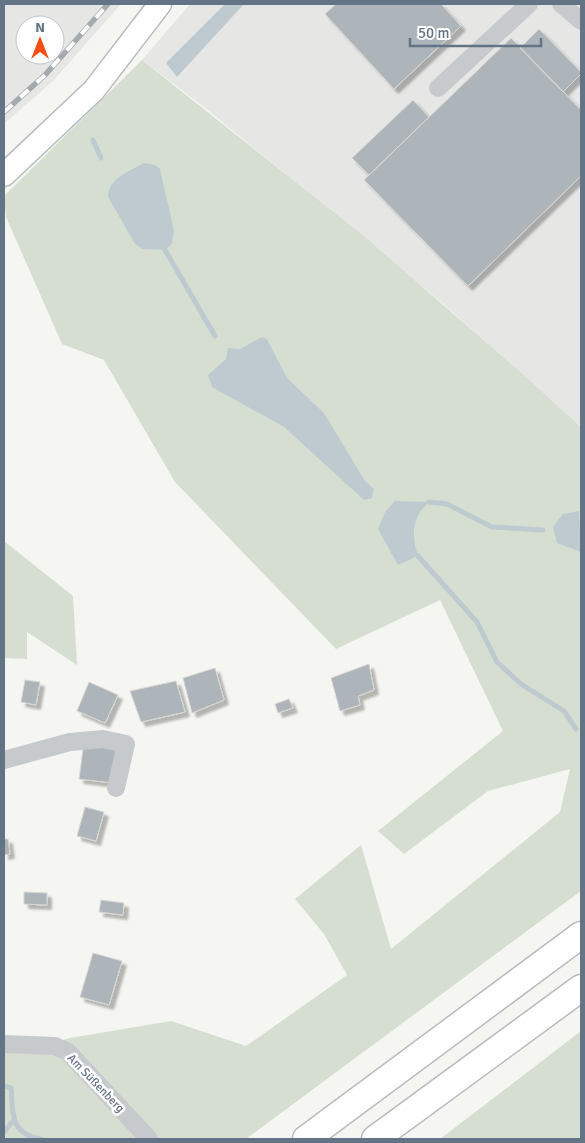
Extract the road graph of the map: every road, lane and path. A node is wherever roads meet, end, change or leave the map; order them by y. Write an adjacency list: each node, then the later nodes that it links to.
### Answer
1 (160, 4): 6 (main road)
2 (529, 4): 5 (street)
3 (561, 4): 4 (street)
4 (581, 21)
5 (438, 88)
6 (4, 175)
7 (4, 760): 8 (street)
8 (116, 788)
9 (581, 921): 11 (highway)
10 (581, 935): 11 (highway)
11 (524, 976): 15 (highway)
12 (581, 988): 16 (highway)
13 (4, 1044): 14 (street, Am Süßenberg)
14 (149, 1139)
15 (306, 1139)
16 (375, 1139)

